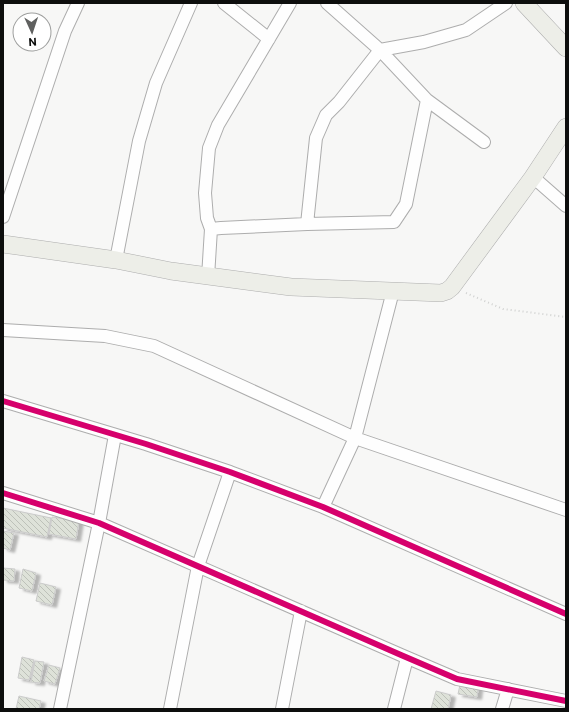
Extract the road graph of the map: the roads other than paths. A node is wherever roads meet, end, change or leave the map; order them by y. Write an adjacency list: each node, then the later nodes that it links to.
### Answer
1 (78, 3): 16 (street)
2 (191, 3): 20 (street)
3 (224, 3): 8 (street)
4 (290, 3): 8 (street)
5 (327, 3): 10 (street)
6 (506, 3): 10 (street)
7 (524, 3): 9 (main road)
8 (269, 39): 18 (street)
9 (566, 48)
10 (380, 50): 11 (street); 17 (street)
11 (427, 100): 13 (street); 17 (street)
12 (566, 127): 14 (main road)
13 (484, 142)
14 (533, 177): 15 (street); 22 (main road)
15 (566, 206)
16 (3, 217)
17 (307, 224): 18 (street)
18 (211, 229): 21 (street)
19 (3, 244): 20 (main road)
20 (116, 260): 21 (main road)
21 (208, 277): 22 (main road)
22 (393, 291): 26 (street)
23 (3, 330): 26 (street)
24 (3, 401): 25 (street)
25 (115, 435): 27 (street); 31 (street)
26 (355, 438): 29 (street); 30 (street)
27 (230, 472): 29 (street); 32 (street)
28 (3, 493): 31 (street)
29 (323, 507): 34 (street)
30 (566, 510)
31 (99, 523): 32 (street); 38 (street)
32 (198, 566): 33 (street); 39 (street)
33 (301, 611): 35 (street); 40 (street)
34 (566, 614)
35 (408, 658): 36 (street); 41 (street)
36 (508, 689): 37 (street); 42 (street)
37 (566, 701)
38 (60, 709)
39 (170, 709)
40 (282, 709)
41 (394, 709)
42 (502, 709)

